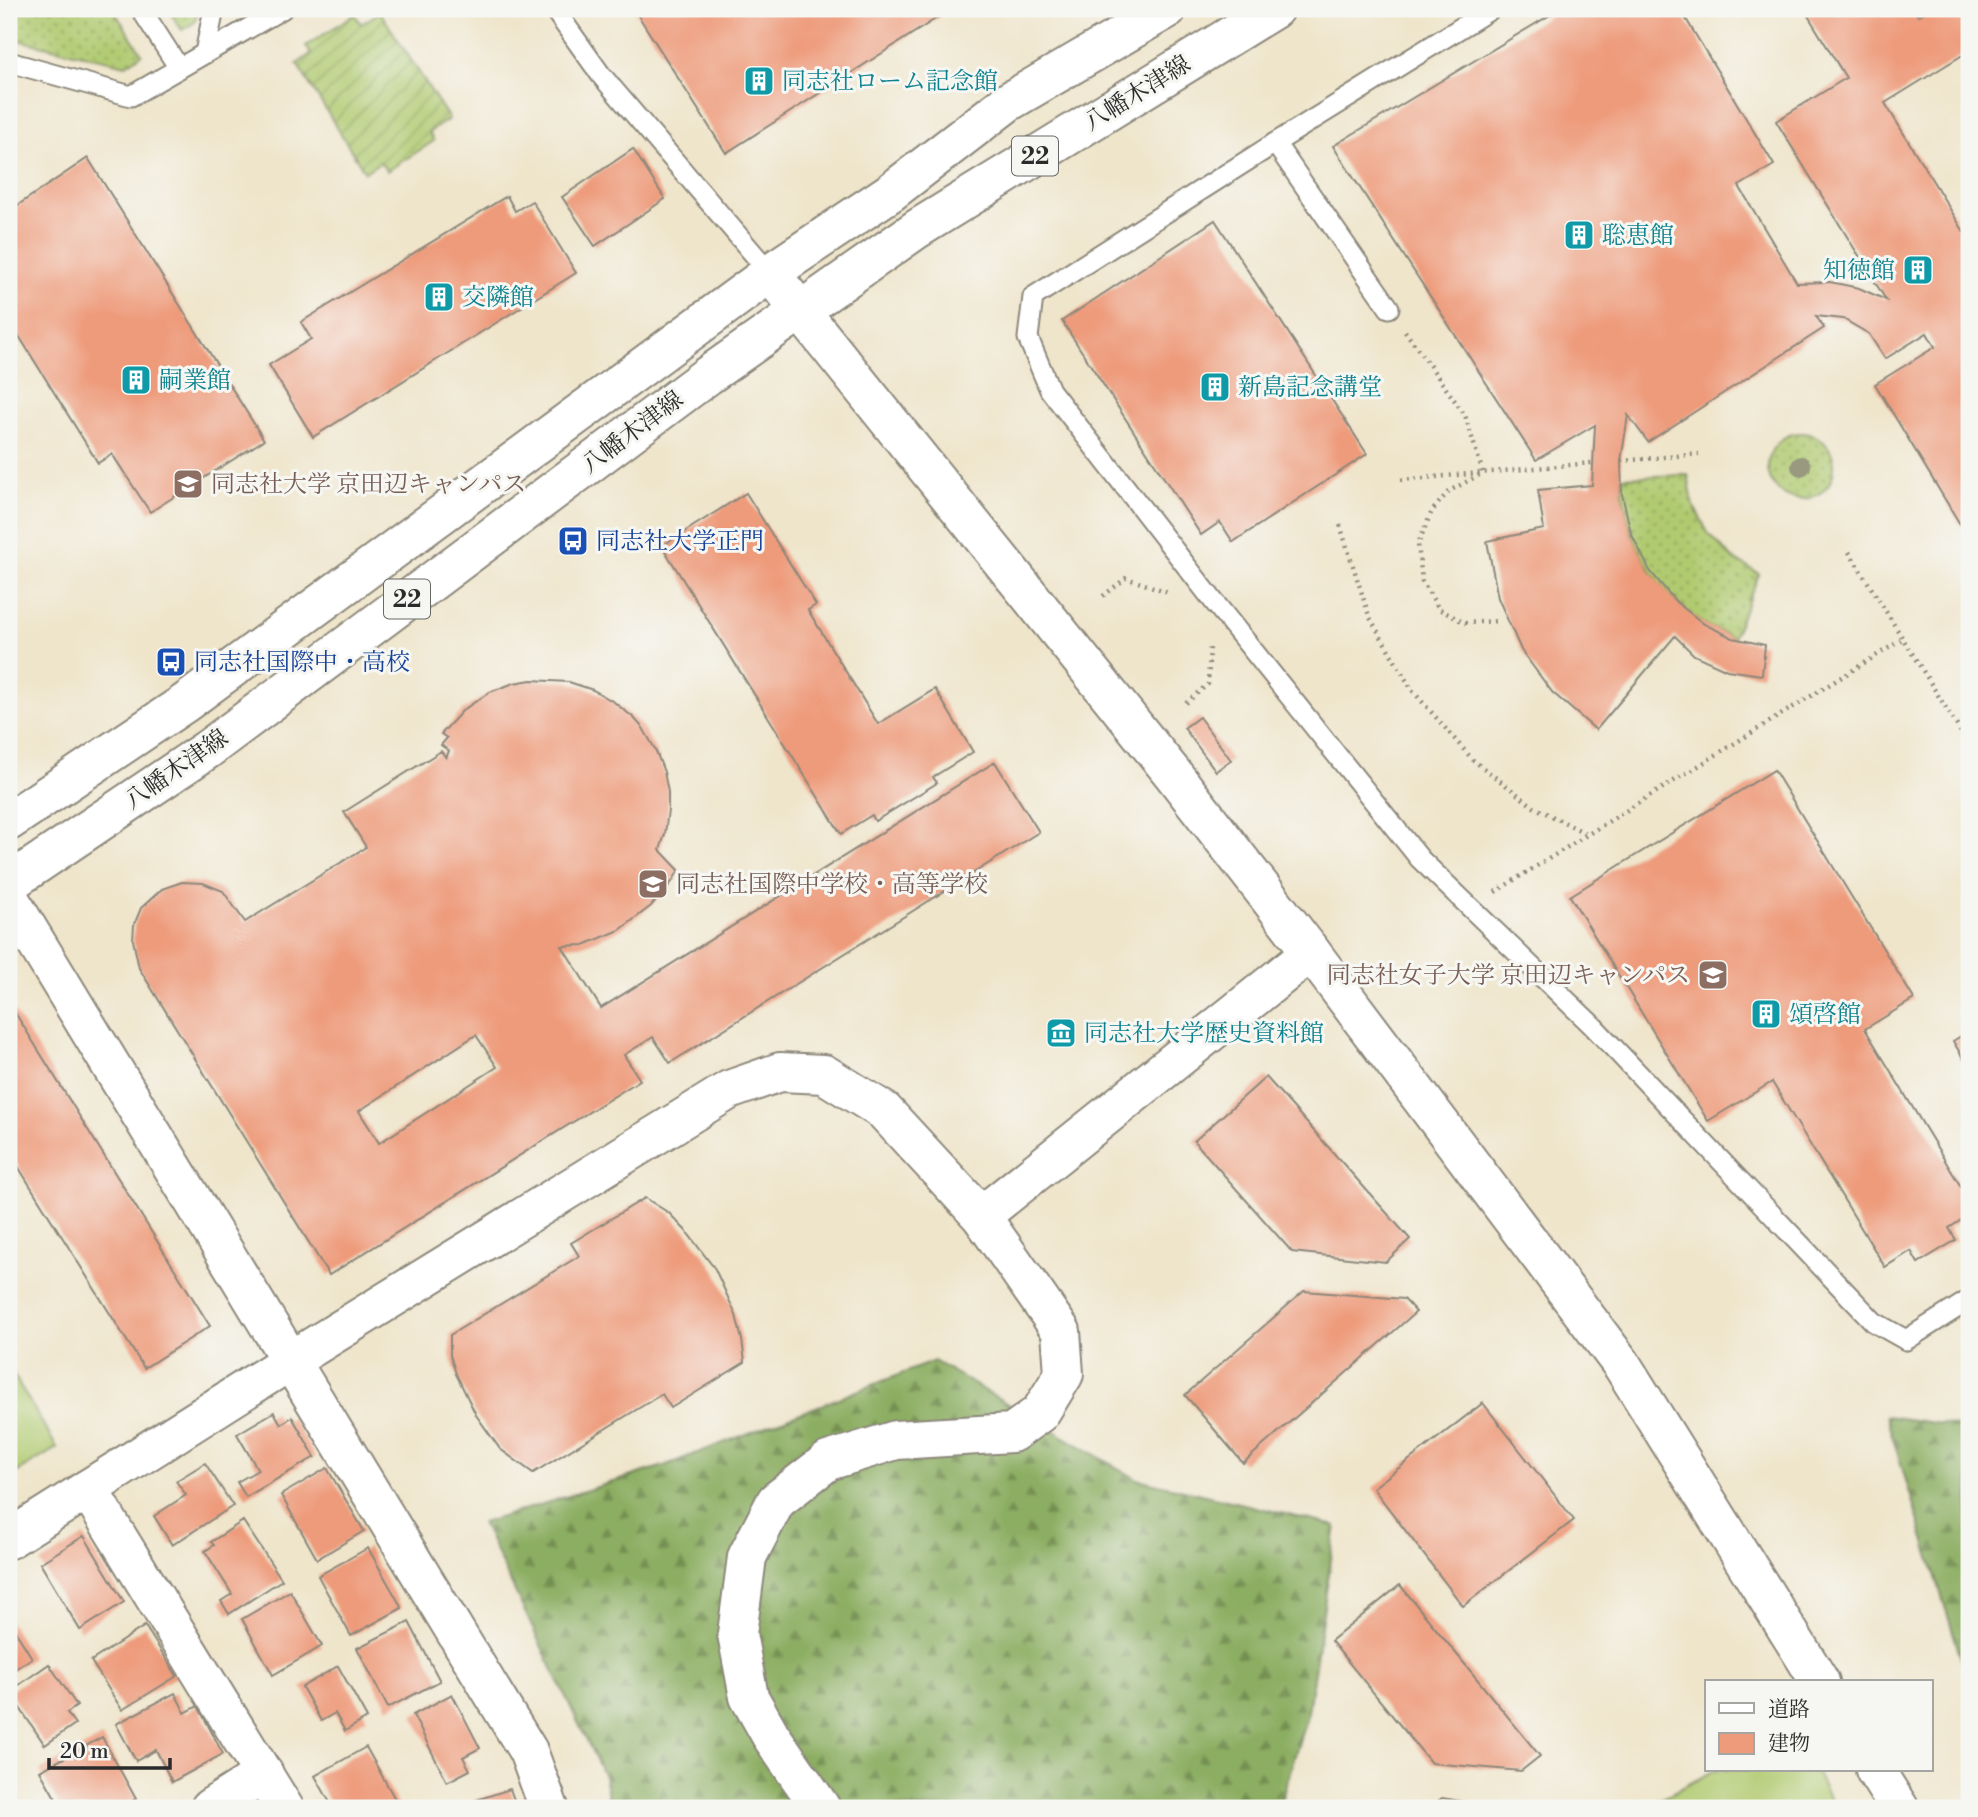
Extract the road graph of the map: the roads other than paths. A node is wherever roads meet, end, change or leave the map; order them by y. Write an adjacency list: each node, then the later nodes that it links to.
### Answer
1 (141, 9): 10 (lane)
2 (214, 9): 8 (lane)
3 (282, 9): 8 (lane)
4 (554, 9): 12 (lane)
5 (1167, 9): 12 (street, 八幡木津線 / 22)
6 (1274, 9): 14 (street, 八幡木津線 / 22)
7 (1491, 9): 11 (lane)
8 (205, 53): 10 (lane)
9 (9, 62): 10 (lane)
10 (179, 68)
11 (1275, 143): 13 (lane); 20 (lane)
12 (770, 273): 14 (street); 15 (street, 八幡木津線 / 22)
13 (1389, 308)
14 (801, 310): 16 (street, 八幡木津線 / 22); 18 (street)
15 (9, 821)
16 (9, 883)
17 (9, 898): 21 (street)
18 (1311, 952): 19 (street); 24 (street)
19 (981, 1216): 21 (street); 30 (street)
20 (1969, 1300)
21 (290, 1361): 22 (street); 29 (street)
22 (88, 1489): 23 (street); 26 (street)
23 (9, 1539)
24 (1820, 1680)
25 (1876, 1772): 31 (street)
26 (264, 1774): 27 (street); 28 (street)
27 (210, 1808)
28 (284, 1808)
29 (549, 1808)
30 (821, 1808)
31 (1899, 1808)

